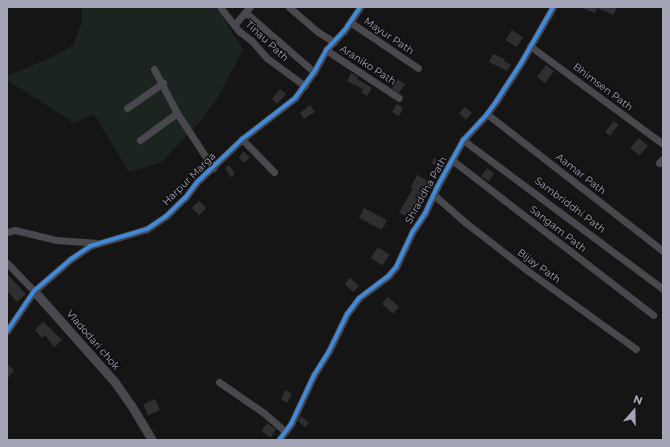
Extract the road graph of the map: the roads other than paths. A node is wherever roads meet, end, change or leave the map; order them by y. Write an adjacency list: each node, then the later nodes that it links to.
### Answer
1 (220, 7): 7 (street, Tinau Path)
2 (289, 7): 8 (street)
3 (360, 7): 6 (street, Harpur Marga)
4 (553, 7): 9 (street, Shraddha Path)
5 (247, 10): 7 (street); 13 (street, Tinau Path)
6 (350, 22): 8 (street, Harpur Marga); 11 (street, Mayur Path)
7 (235, 24): 15 (street, Tinau Path)
8 (334, 42): 10 (street, Harpur Marga)
9 (530, 46): 19 (street, Shraddha Path); 23 (street, Bhimsen Path)
10 (326, 50): 13 (street, Harpur Marga); 16 (street, Araniko Path)
11 (418, 68)
12 (154, 69): 14 (street)
13 (314, 72): 15 (street, Harpur Marga)
14 (163, 83): 17 (street); 18 (street)
15 (305, 86): 20 (street, Harpur Marga)
16 (399, 98)
17 (127, 108)
18 (177, 113): 21 (street); 25 (street)
19 (487, 114): 22 (street, Shraddha Path); 30 (street, Aamar Path)
20 (242, 139): 25 (street, Harpur Marga); 26 (street)
21 (140, 140)
22 (464, 140): 24 (street, Shraddha Path); 32 (street, Sambriddhi Path)
23 (663, 144)
24 (452, 160): 27 (street, Shraddha Path); 34 (street, Sangam Path)
25 (213, 168): 29 (street, Harpur Marga)
26 (274, 172)
27 (434, 195): 36 (street, Bijay Path); 38 (street, Shraddha Path)
28 (7, 232): 29 (street)
29 (100, 243): 33 (street, Harpur Marga)
30 (663, 251)
31 (7, 263): 33 (street, Vladodari chok)
32 (663, 289)
33 (34, 291): 35 (street, Harpur Marga); 39 (street, Vladodari chok)
34 (653, 315)
35 (7, 331)
36 (636, 349)
37 (219, 382): 38 (street)
38 (283, 437)
39 (152, 440)

